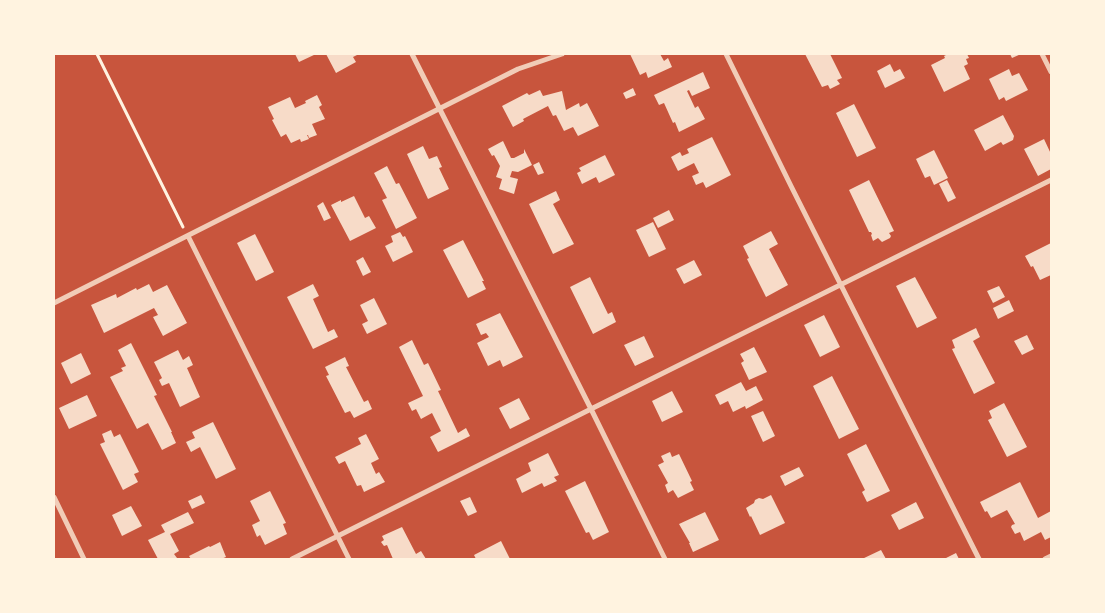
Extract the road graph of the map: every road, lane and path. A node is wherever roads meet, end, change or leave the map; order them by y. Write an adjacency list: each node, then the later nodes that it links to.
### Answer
1 (97, 54): 9 (path)
2 (412, 54): 7 (street)
3 (562, 54): 7 (street)
4 (726, 54): 10 (street)
5 (1042, 54): 6 (street)
6 (1051, 72)
7 (439, 109): 9 (street); 12 (street)
8 (1051, 180): 10 (street)
9 (188, 236): 11 (street); 14 (street)
10 (841, 285): 12 (street); 20 (street)
11 (54, 303)
12 (591, 409): 14 (street); 19 (street)
13 (54, 497): 16 (street)
14 (338, 537): 17 (street); 18 (street)
15 (1051, 556): 21 (street)
16 (84, 559)
17 (292, 559)
18 (349, 559)
19 (664, 559)
20 (978, 559)
21 (1045, 559)

